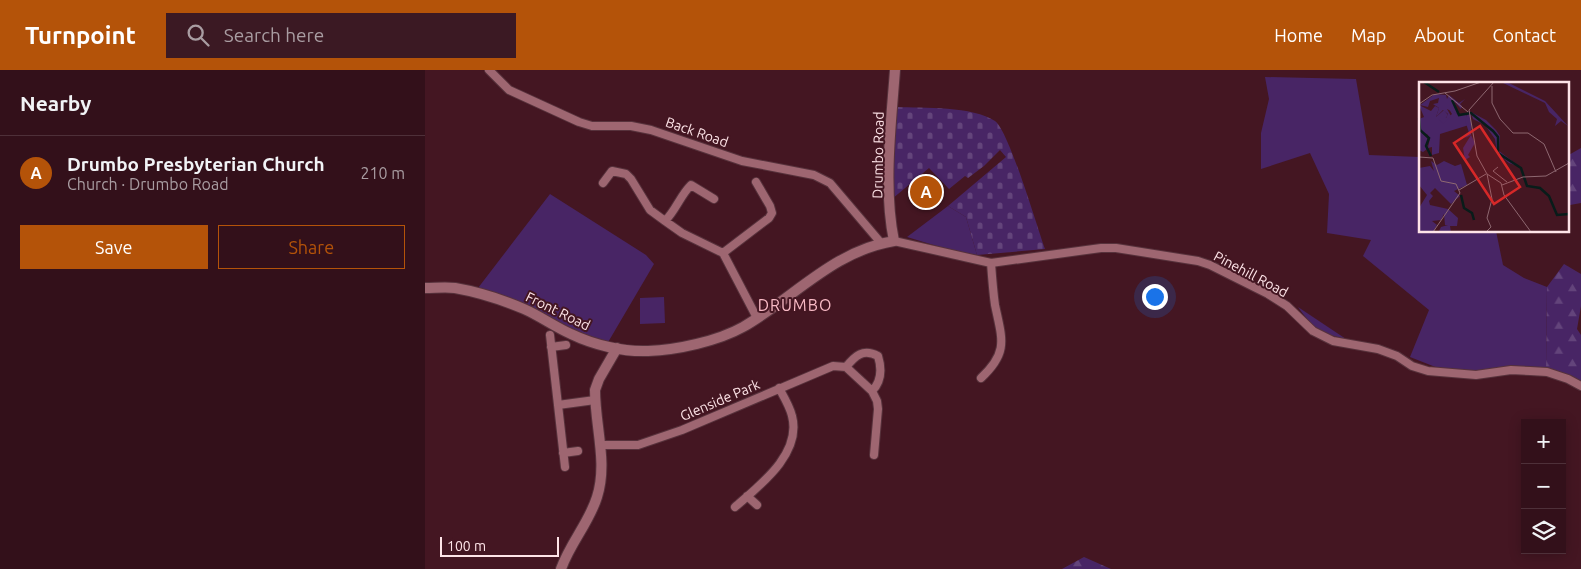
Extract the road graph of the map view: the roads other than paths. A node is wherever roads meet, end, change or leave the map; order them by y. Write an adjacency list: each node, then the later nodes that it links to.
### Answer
1 (489, 70): 8 (street, Back Road)
2 (895, 70): 7 (street, Drumbo Road)
3 (603, 182): 6 (street)
4 (756, 182): 9 (street)
5 (714, 199): 6 (street)
6 (665, 221): 9 (street)
7 (893, 241): 8 (street, Front Road); 10 (street, Pinehill Road)
8 (881, 243): 12 (street, Front Road)
9 (723, 253): 12 (street)
10 (991, 263): 18 (street); 19 (street, Pinehill Road)
11 (425, 288): 16 (street, Front Road)
12 (757, 318): 16 (street, Front Road)
13 (550, 335): 15 (street)
14 (566, 345): 15 (street)
15 (551, 347): 23 (street)
16 (617, 348): 22 (street)
17 (846, 367): 20 (street, Glenside Park); 21 (street); 21 (street, Glenside Park)
18 (981, 378)
19 (1581, 386)
20 (779, 388): 24 (street, Glenside Park); 29 (street)
21 (872, 391): 27 (street)
22 (595, 400): 23 (street); 24 (street)
23 (558, 405): 26 (street)
24 (600, 445): 32 (street)
25 (578, 452): 26 (street)
26 (563, 453): 28 (street)
27 (874, 455)
28 (565, 467)
29 (747, 496): 30 (street); 31 (street)
30 (757, 505)
31 (735, 507)
32 (561, 569)

